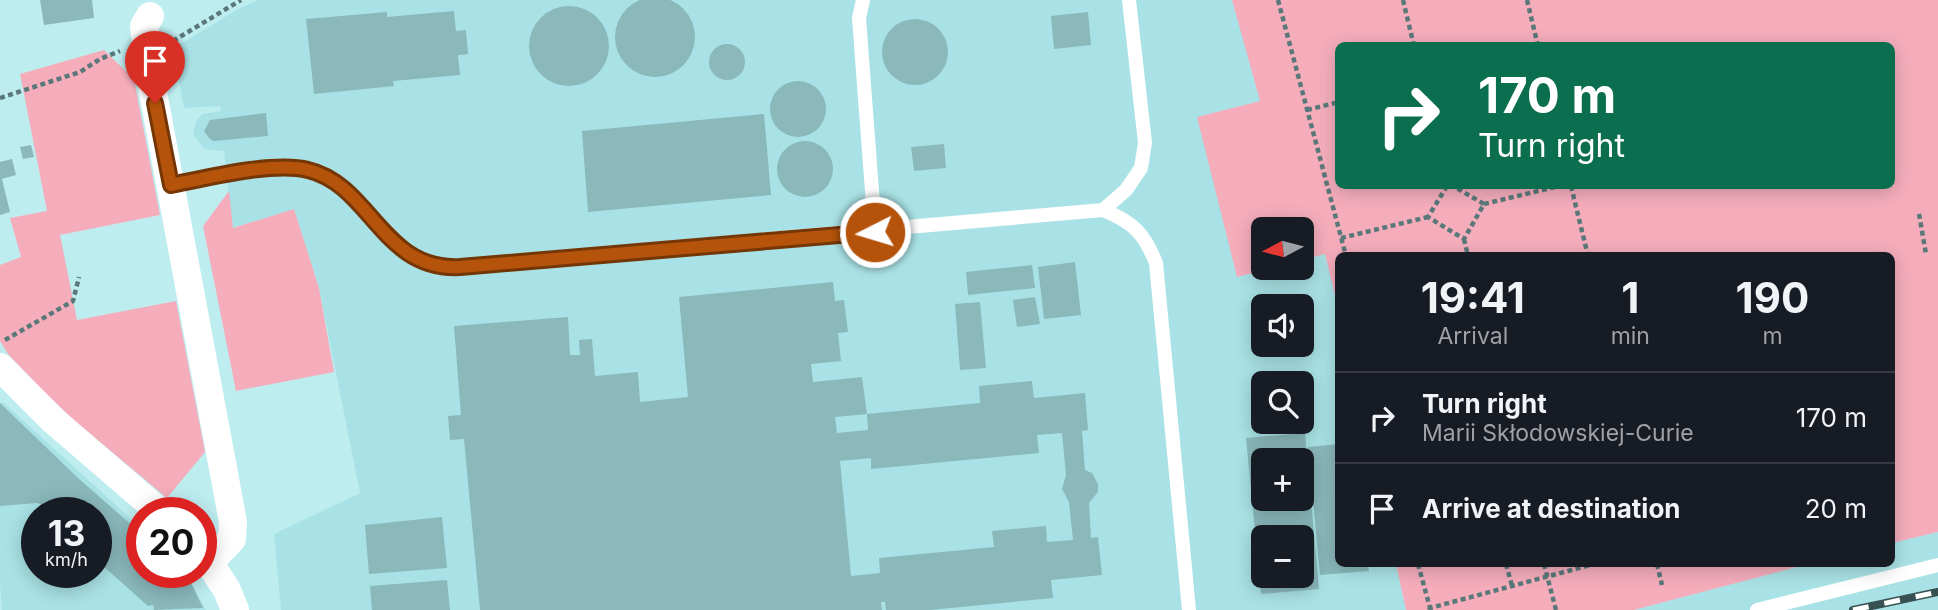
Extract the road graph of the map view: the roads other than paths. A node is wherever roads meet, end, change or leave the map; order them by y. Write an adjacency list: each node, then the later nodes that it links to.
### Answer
1 (863, 0): 6 (lane)
2 (1129, 0): 5 (lane)
3 (150, 16): 4 (street)
4 (171, 185): 6 (lane); 9 (street)
5 (1103, 210): 6 (lane); 13 (lane)
6 (875, 232)
7 (0, 367): 8 (street)
8 (142, 497)
9 (217, 549)
10 (1938, 565): 14 (lane)
11 (217, 574): 12 (street)
12 (235, 610)
13 (1189, 610)
14 (1757, 610)

